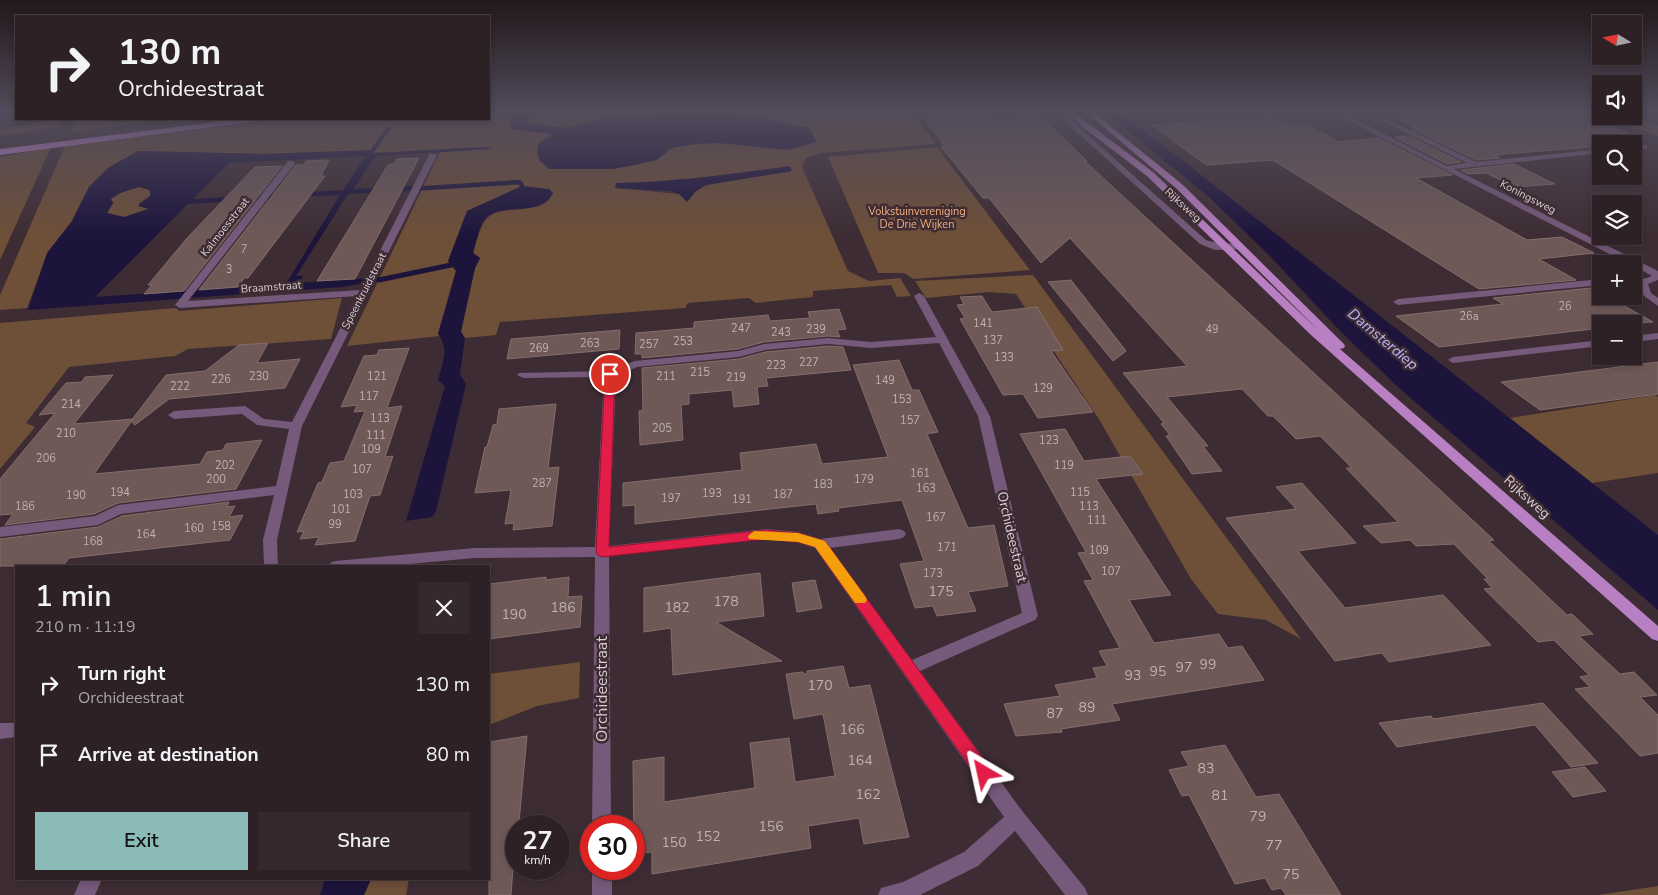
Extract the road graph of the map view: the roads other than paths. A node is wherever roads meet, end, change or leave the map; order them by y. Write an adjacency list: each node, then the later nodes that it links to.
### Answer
1 (1105, 154): 12 (street, Rijksweg)
2 (1122, 154): 12 (main road, Rijksweg)
3 (1140, 154): 11 (main road, Rijksweg)
4 (1417, 154): 10 (street, Koningsweg)
5 (1453, 154): 9 (street)
6 (1574, 154): 9 (street)
7 (432, 155): 17 (street, Speenkruidstraat)
8 (290, 163): 19 (street, Kalmoesstraat)
9 (1474, 164): 10 (street)
10 (1445, 168): 13 (street, Koningsweg)
11 (1242, 247): 12 (street, Rijksweg); 29 (main road, Rijksweg)
12 (1227, 248): 29 (main road, Rijksweg)
13 (1658, 276): 15 (street)
14 (1642, 280): 15 (street)
15 (1646, 280): 21 (street)
16 (1592, 283): 20 (street)
17 (368, 285): 19 (street, Braamstraat); 31 (street, Speenkruidstraat)
18 (919, 296): 24 (street, Orchideestraat)
19 (183, 302)
20 (1398, 302)
21 (1658, 303)
22 (1658, 336): 23 (street)
23 (1642, 338)
24 (942, 340): 27 (street); 40 (street, Orchideestraat)
25 (1592, 344): 26 (street)
26 (1452, 360)
27 (610, 374): 28 (street); 36 (street, Orchideestraat)
28 (523, 375)
29 (1375, 385): 39 (main road, Rijksweg)
30 (174, 415): 31 (street)
31 (296, 426): 32 (street, Speenkruidstraat)
32 (281, 490): 33 (street); 37 (street, Speenkruidstraat)
33 (0, 532)
34 (900, 534): 35 (street)
35 (820, 544): 36 (street); 40 (street)
36 (602, 552): 38 (street); 43 (street, Orchideestraat)
37 (271, 565)
38 (347, 565)
39 (1658, 634)
40 (908, 668): 44 (street)
41 (15, 730): 42 (street)
42 (0, 731)
43 (602, 815)
44 (1016, 818): 49 (street); 50 (street)
45 (92, 880): 47 (street)
46 (602, 880): 48 (street)
47 (84, 895)
48 (602, 895)
49 (888, 895)
50 (1078, 895)

